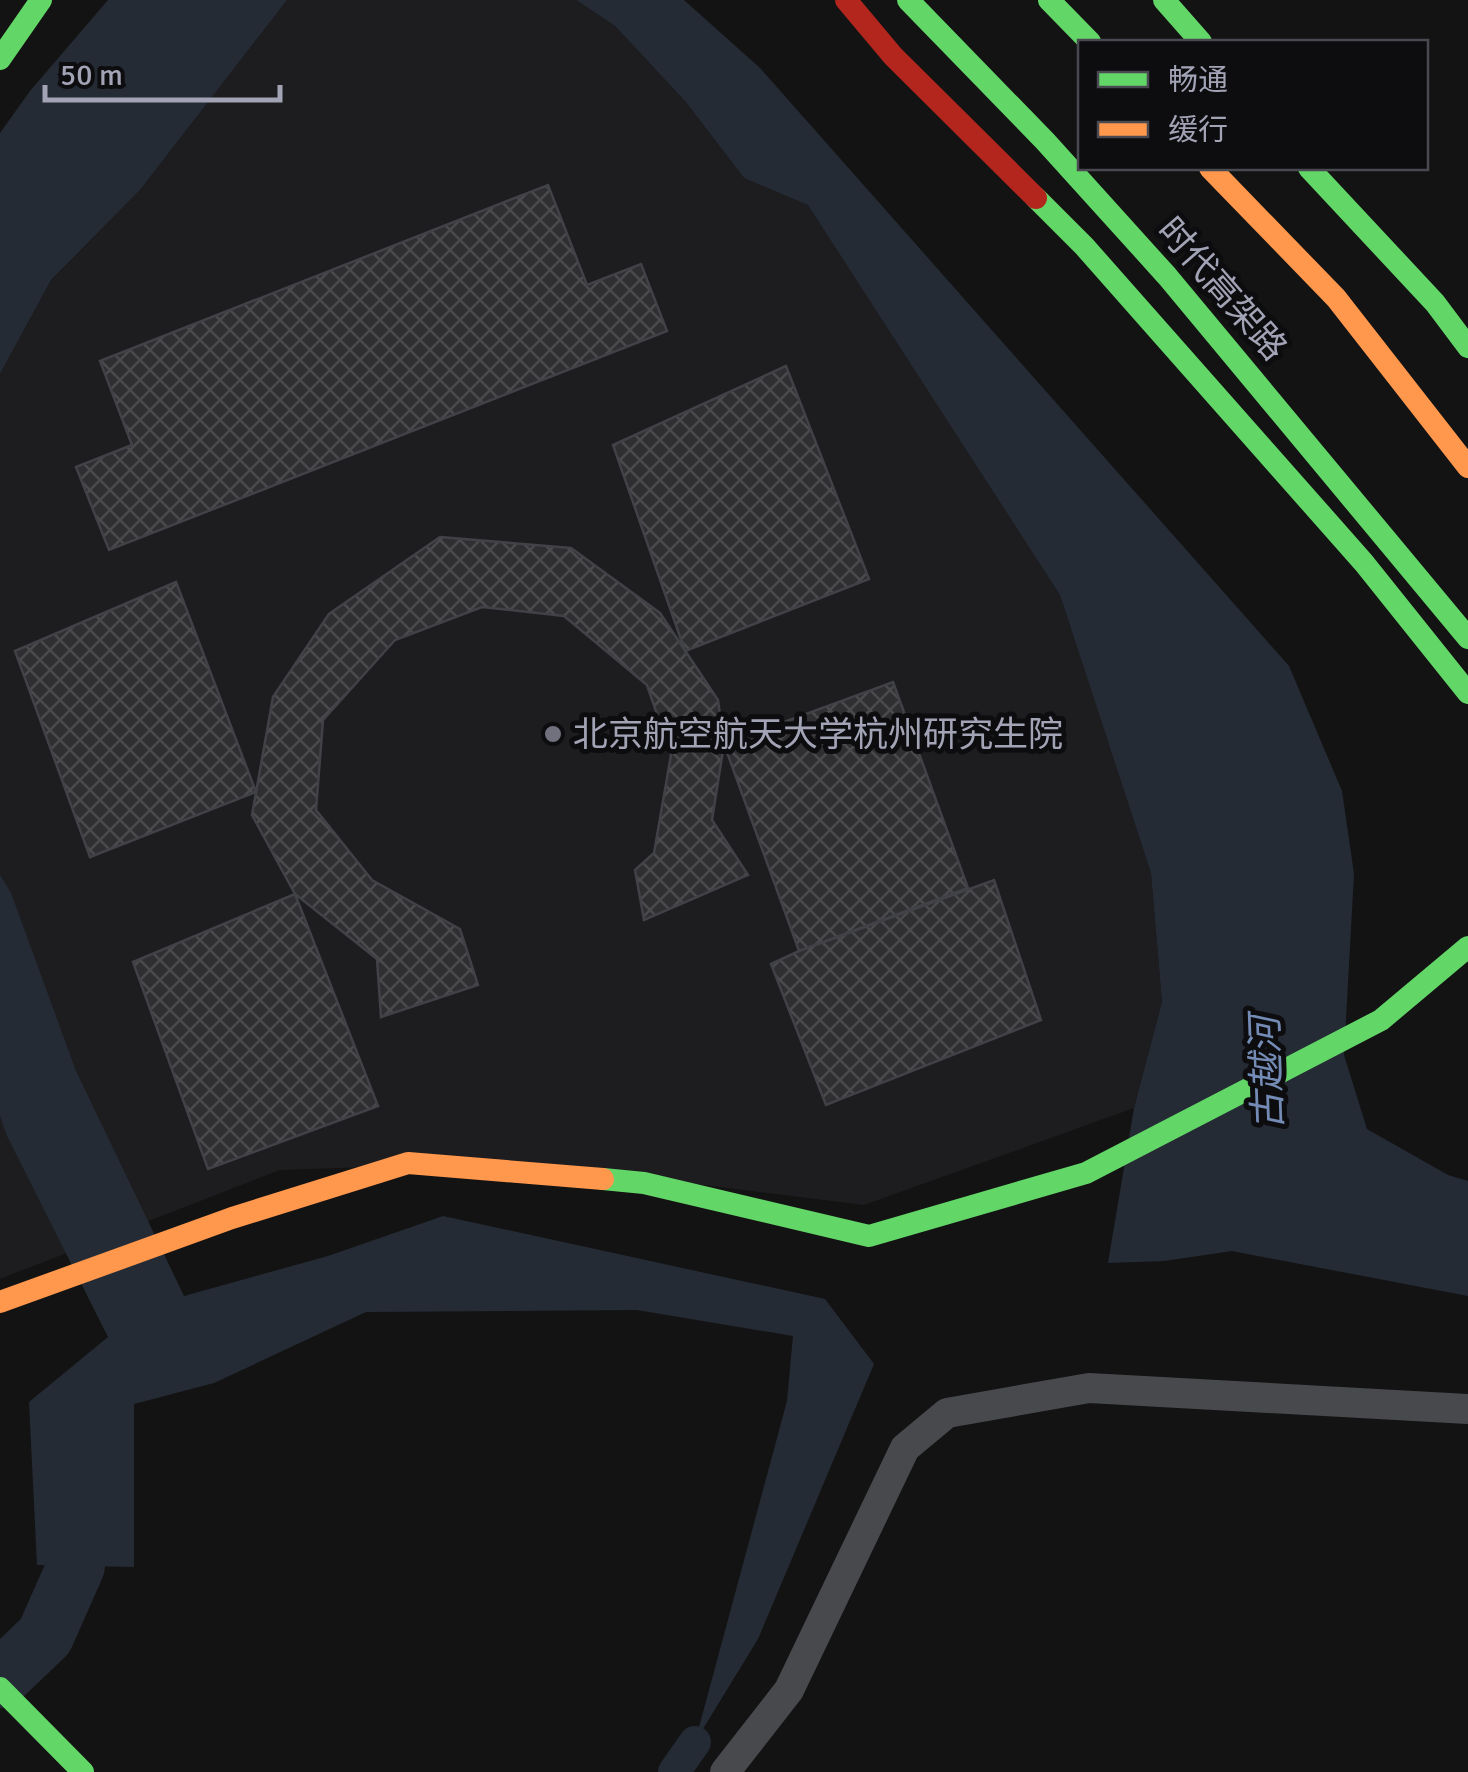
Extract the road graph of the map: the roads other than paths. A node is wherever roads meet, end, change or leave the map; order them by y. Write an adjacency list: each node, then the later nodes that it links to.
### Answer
1 (41, 0): 8 (main road)
2 (846, 0): 16 (main road)
3 (908, 0): 15 (main road, 时代高架路)
4 (1049, 0): 6 (main road)
5 (1164, 0): 7 (main road)
6 (1088, 40)
7 (1199, 40)
8 (0, 60)
9 (1212, 170): 12 (main road, 时代高架路)
10 (1311, 170): 13 (main road)
11 (1294, 222): 12 (main road)
12 (1336, 298): 14 (main road, 时代高架路)
13 (1468, 346)
14 (1468, 467)
15 (1468, 638)
16 (1468, 693)
17 (1468, 947): 18 (main road)
18 (0, 1302)
19 (1468, 1409): 22 (street)
20 (0, 1688): 21 (main road)
21 (81, 1769)
22 (725, 1772)

